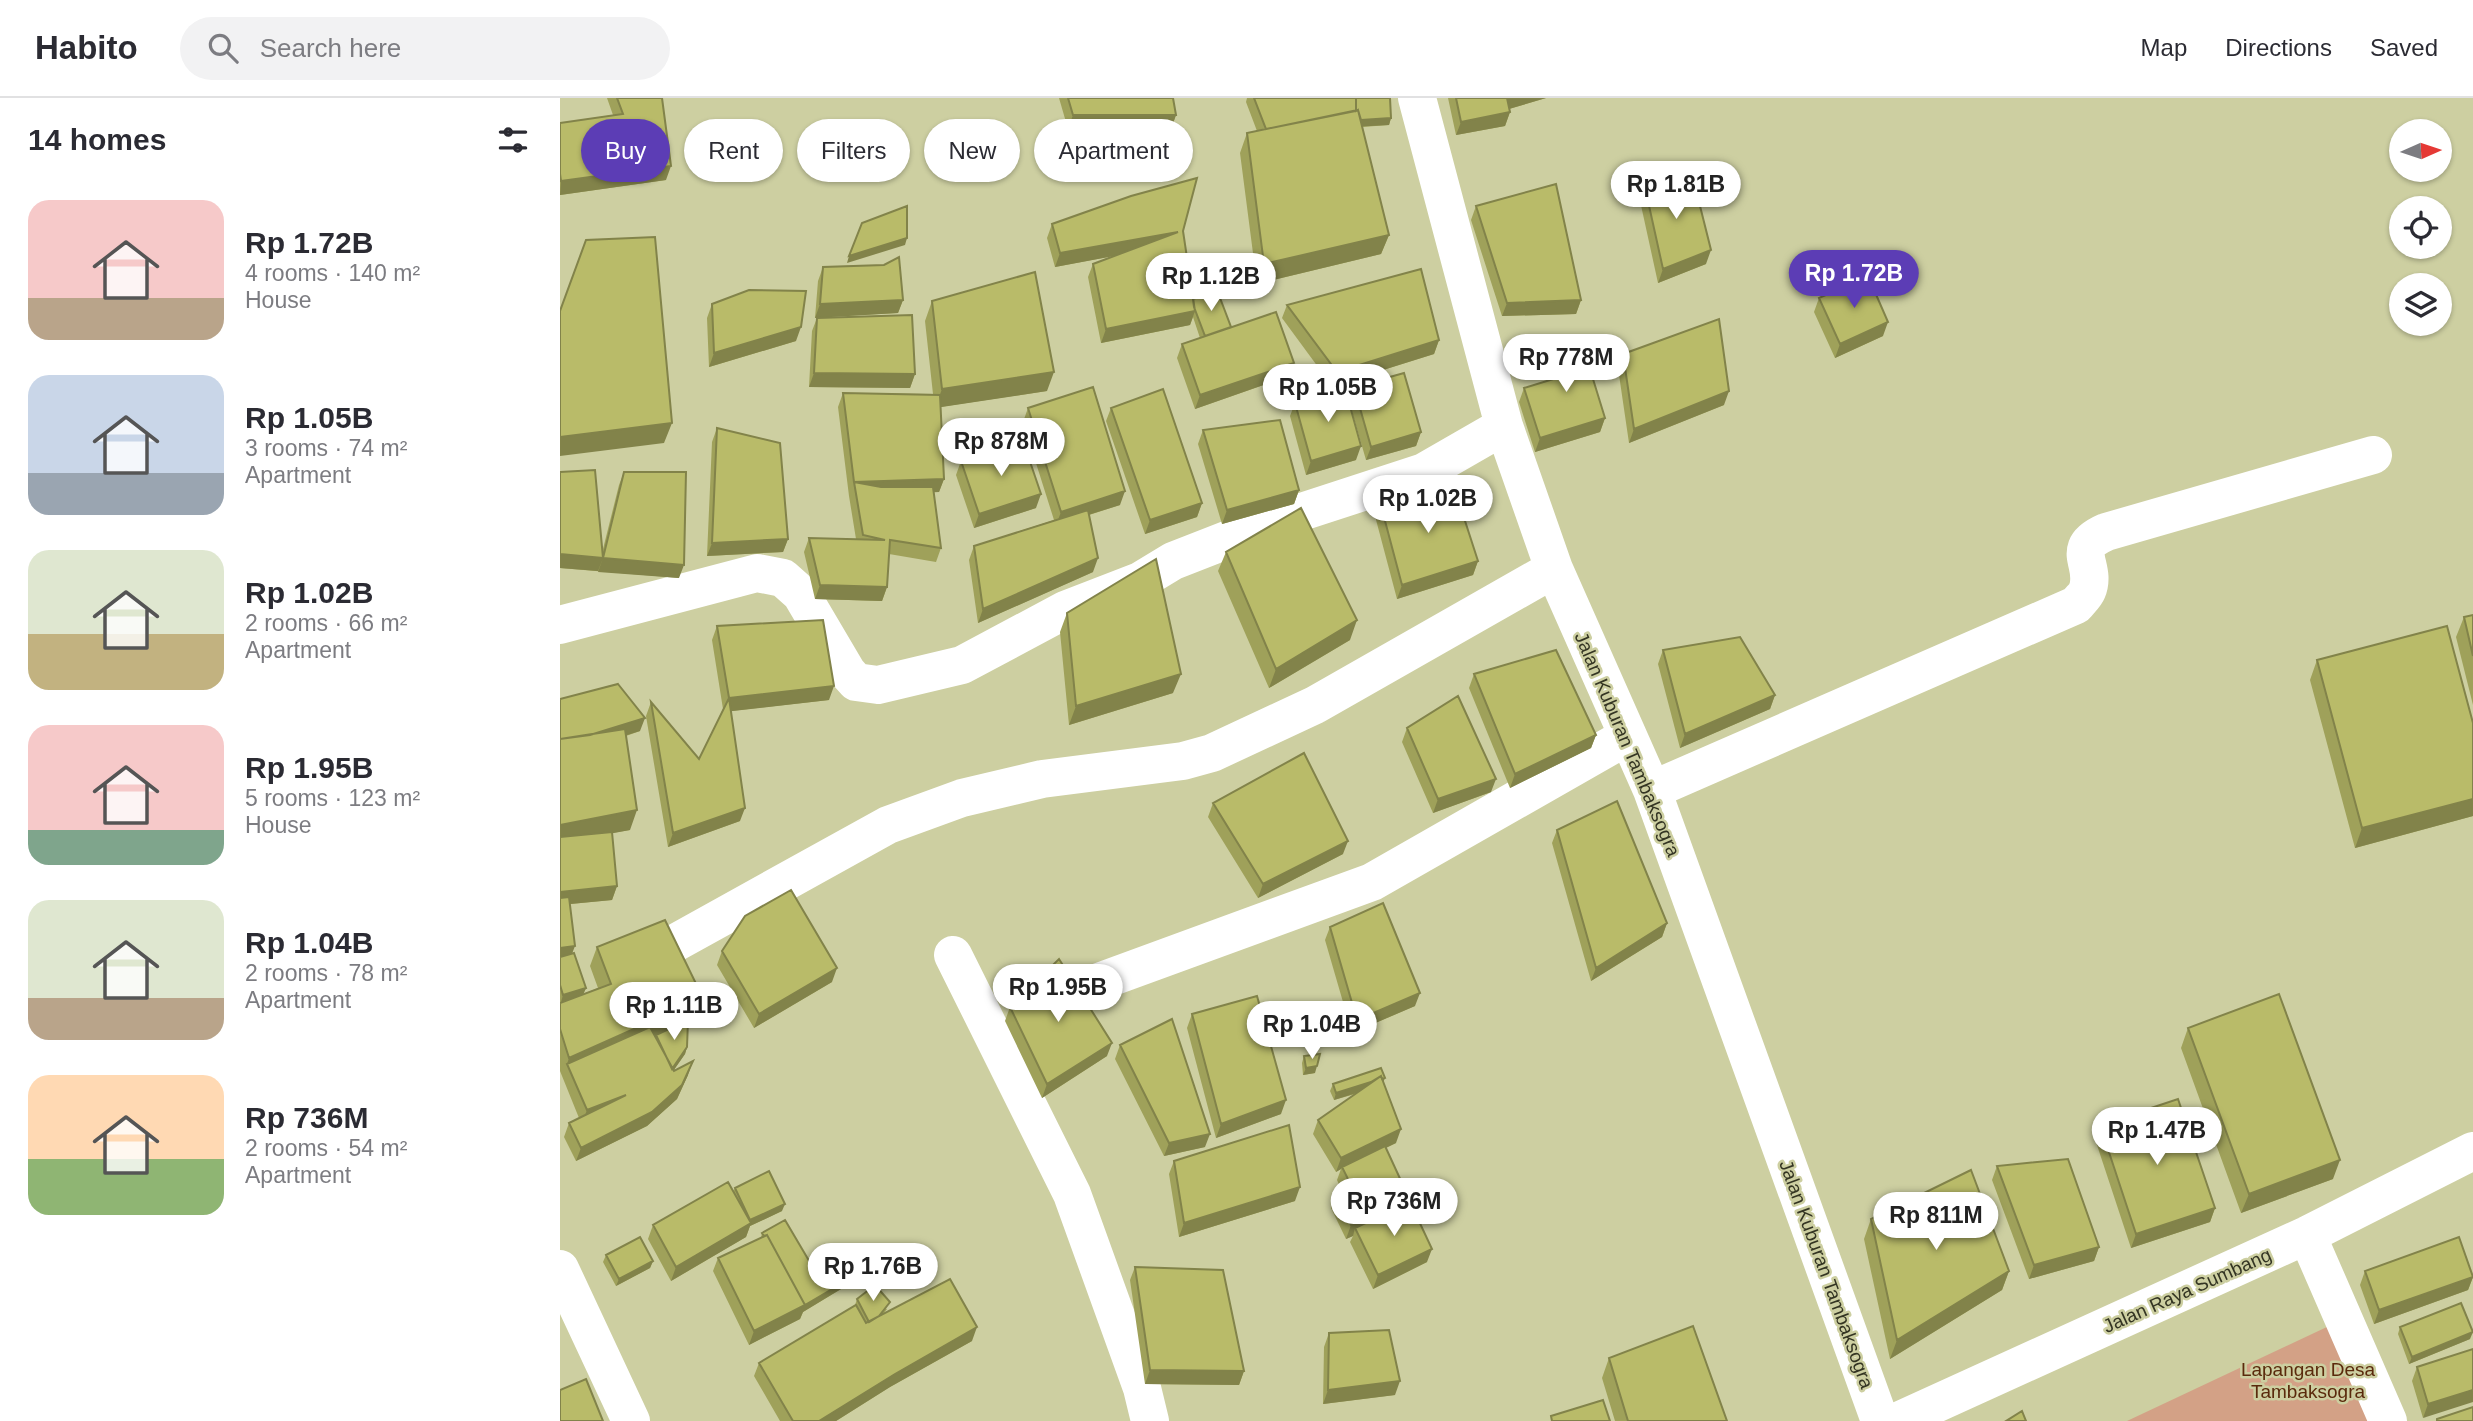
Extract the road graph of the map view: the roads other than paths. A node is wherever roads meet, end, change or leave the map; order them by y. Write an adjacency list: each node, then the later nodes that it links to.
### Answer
1 (1417, 98): 2 (street, Jalan Kuburan Tambaksogra)
2 (1504, 426): 4 (street, Jalan Kuburan Tambaksogra); 5 (street)
3 (2374, 455): 7 (street)
4 (1554, 569): 6 (street, Jalan Kuburan Tambaksogra); 8 (street)
5 (560, 625)
6 (1628, 736): 7 (street, Jalan Kuburan Tambaksogra); 10 (street)
7 (1652, 790): 16 (street, Jalan Kuburan Tambaksogra)
8 (666, 948)
9 (953, 955): 15 (street)
10 (1093, 984)
11 (2473, 1150): 12 (street, Jalan Raya Sumbang)
12 (2307, 1235): 17 (street, Jalan Raya Sumbang); 18 (street)
13 (560, 1269): 14 (street)
14 (631, 1421)
15 (1150, 1421)
16 (1880, 1421)
17 (1898, 1421)
18 (2388, 1421)

